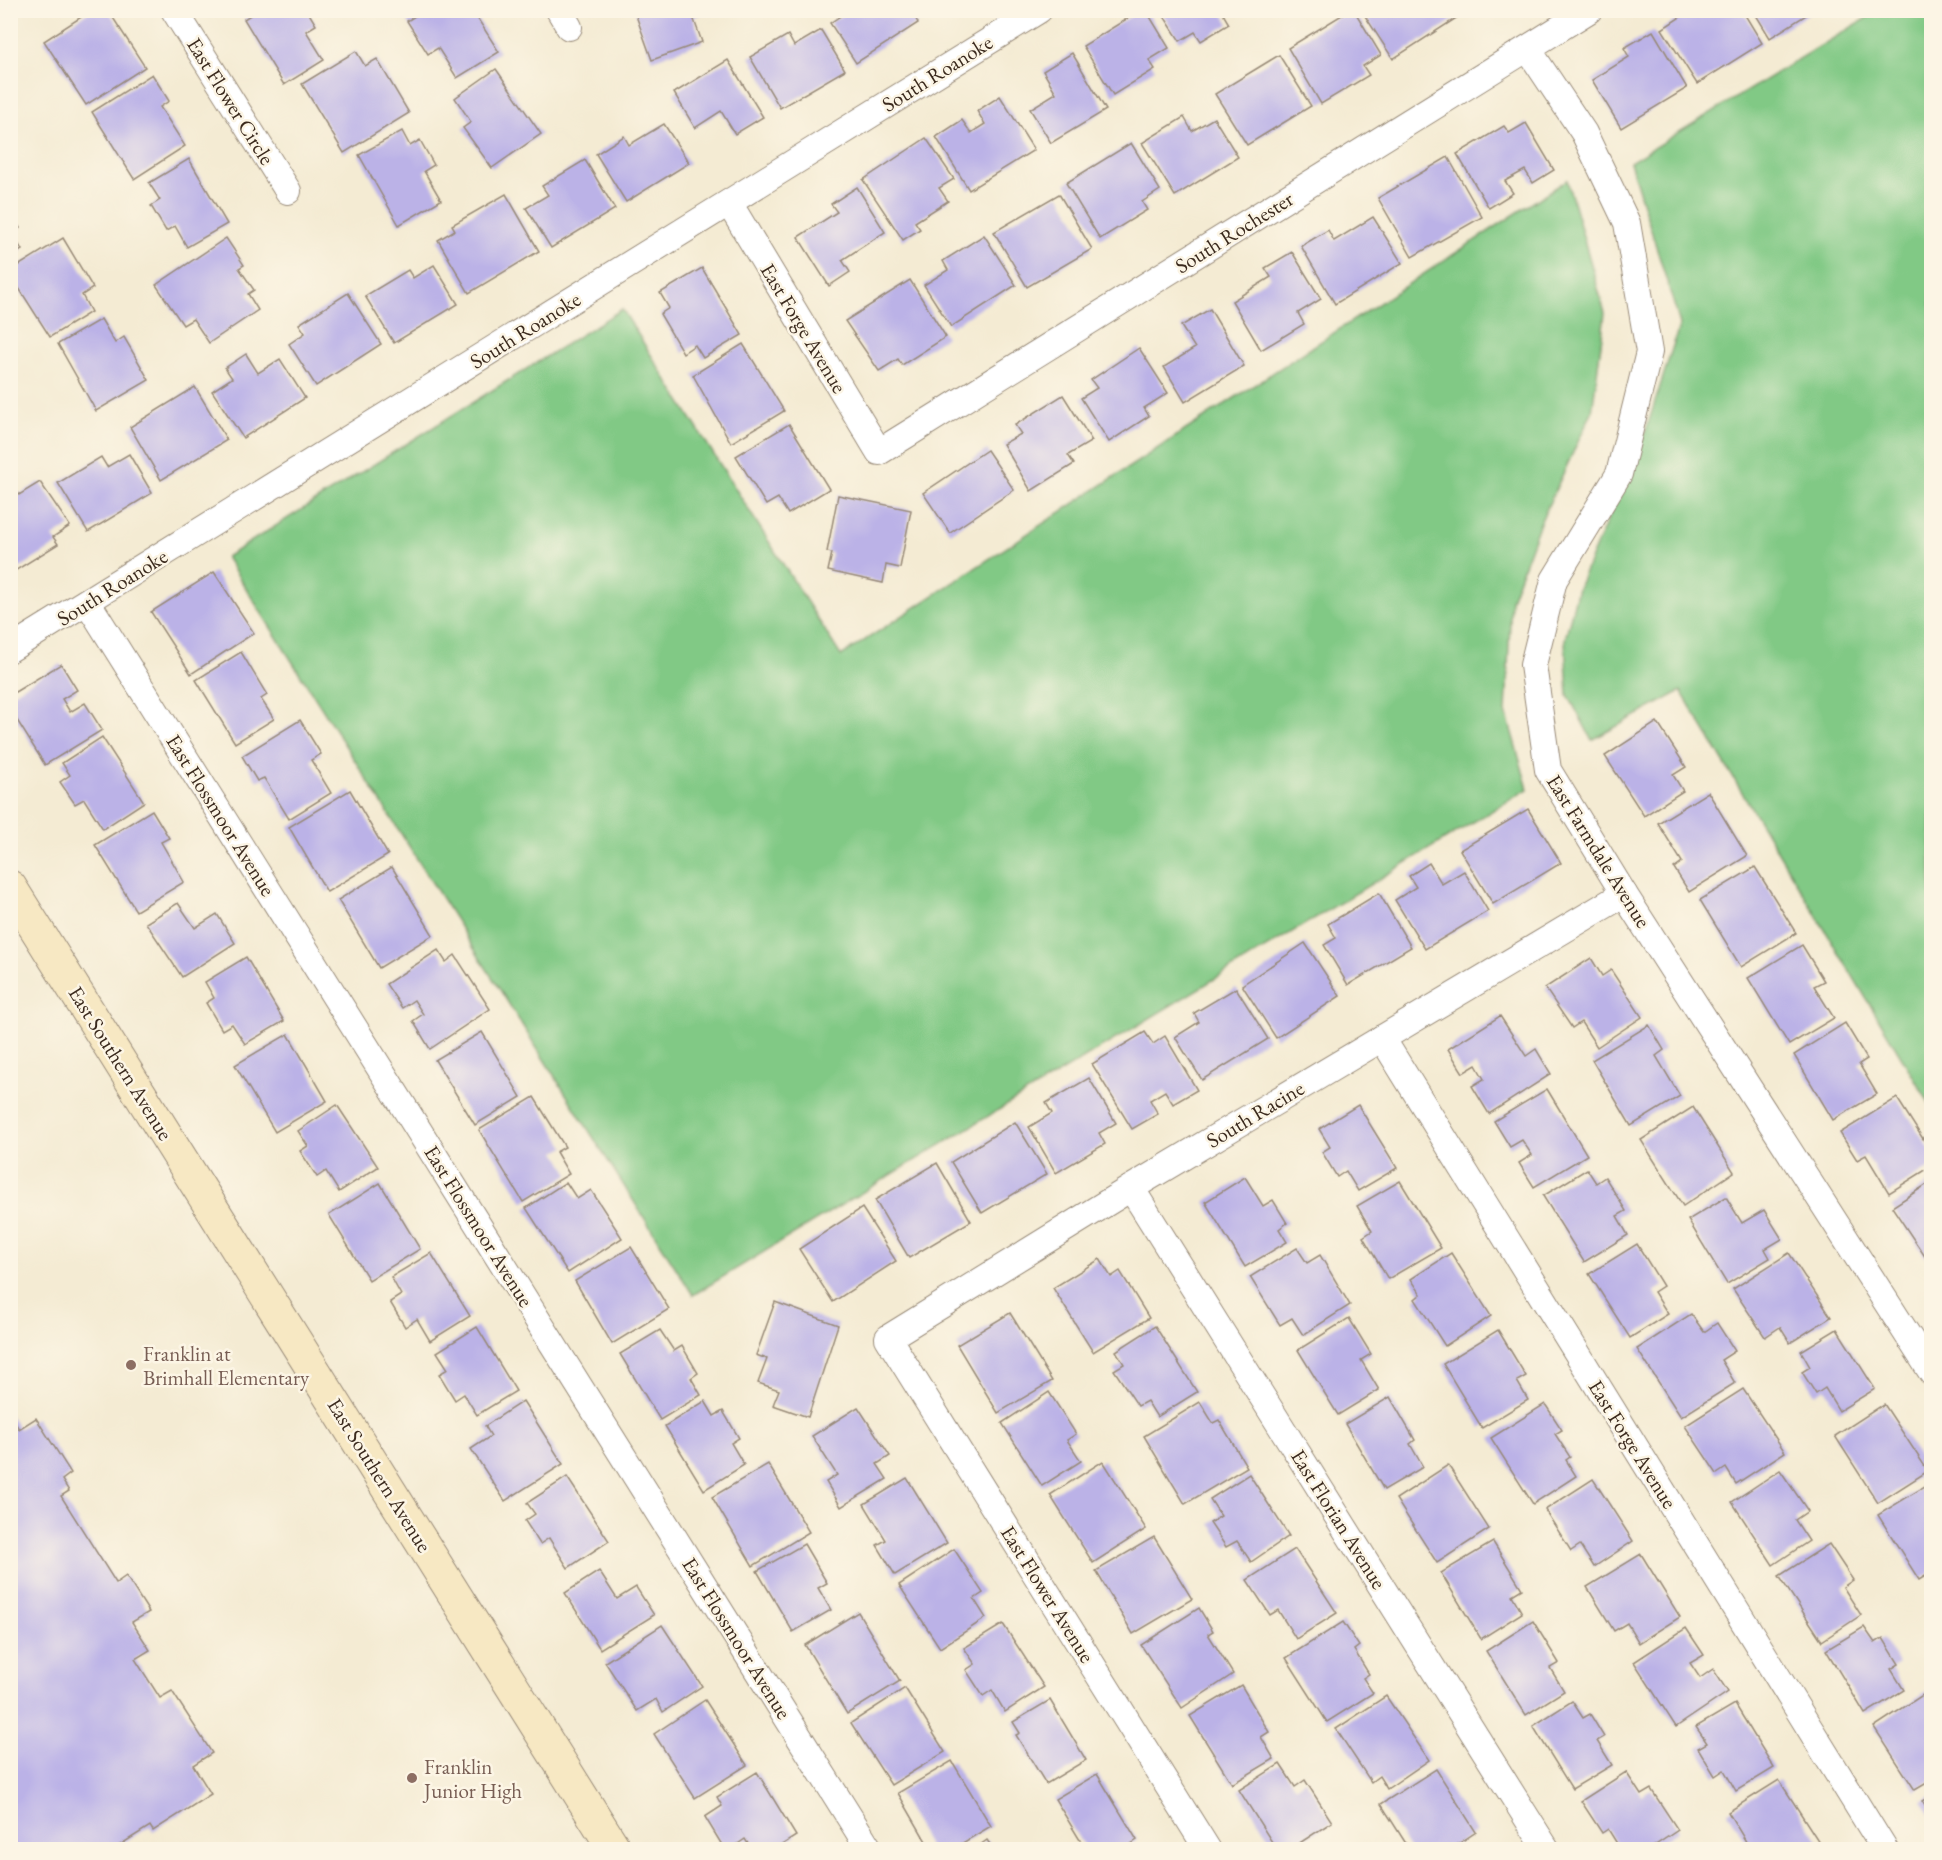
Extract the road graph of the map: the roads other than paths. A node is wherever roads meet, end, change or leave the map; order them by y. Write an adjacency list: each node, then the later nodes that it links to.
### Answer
1 (174, 10): 5 (street, East Flower Circle)
2 (1039, 10): 6 (street, South Roanoke)
3 (1588, 10): 4 (street, South Rochester)
4 (1528, 49): 7 (street, South Rochester); 11 (street, East Farmdale Avenue)
5 (288, 191)
6 (729, 203): 7 (street, East Forge Avenue); 8 (street, South Roanoke)
7 (879, 452)
8 (88, 603): 9 (street, South Roanoke); 17 (street, East Flossmoor Avenue)
9 (10, 650)
10 (10, 887): 16 (main road, East Southern Avenue)
11 (1624, 894): 12 (street, South Racine); 15 (street, East Farmdale Avenue)
12 (1382, 1038): 13 (street, South Racine); 20 (street, East Forge Avenue)
13 (1131, 1188): 14 (street, South Racine); 19 (street, East Florian Avenue)
14 (888, 1338): 18 (street, East Flower Avenue)
15 (1932, 1373)
16 (615, 1850)
17 (870, 1850)
18 (1208, 1850)
19 (1547, 1850)
20 (1885, 1850)

